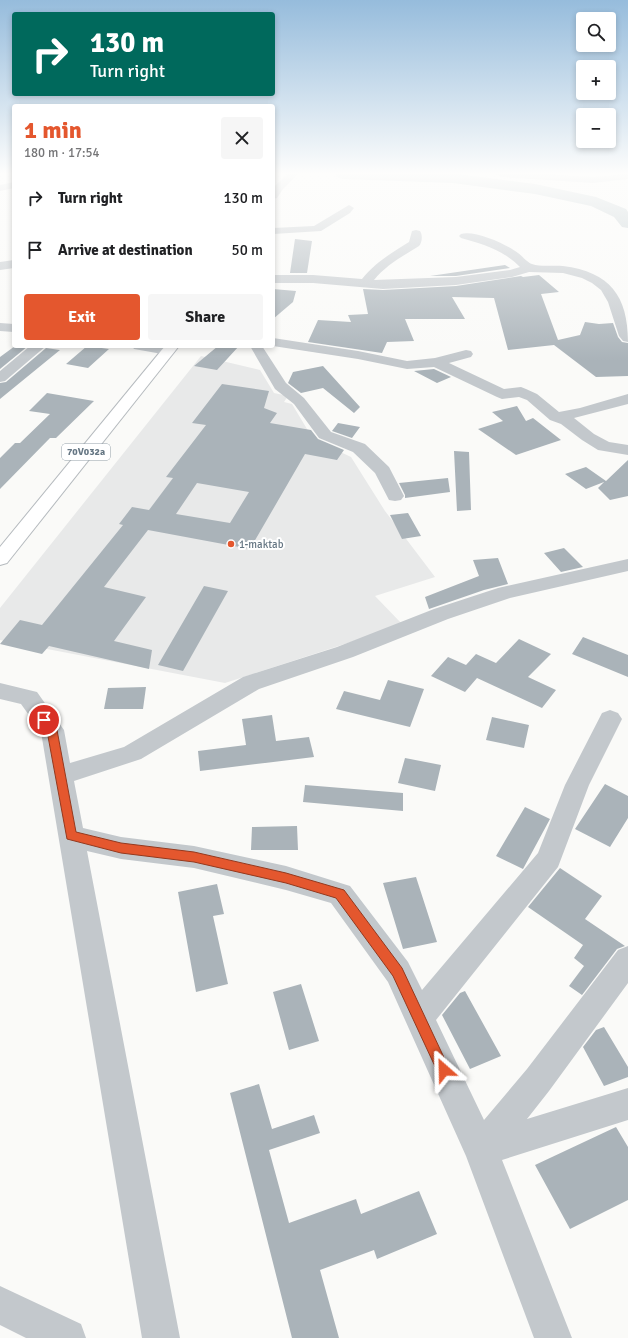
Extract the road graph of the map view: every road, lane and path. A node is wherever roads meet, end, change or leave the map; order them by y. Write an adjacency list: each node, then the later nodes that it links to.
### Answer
1 (416, 236): 7 (street)
2 (467, 236): 5 (street)
3 (12, 264): 4 (street)
4 (0, 266)
5 (528, 268): 7 (street); 10 (street)
6 (275, 279): 7 (street)
7 (366, 283)
8 (0, 327): 9 (street)
9 (12, 328)
10 (628, 338)
11 (275, 342): 16 (street)
12 (37, 348): 17 (street)
13 (170, 348): 22 (main road, 70V032a)
14 (256, 348): 21 (street)
15 (466, 354): 16 (street)
16 (436, 362): 19 (street)
17 (0, 378)
18 (628, 399): 19 (street)
19 (556, 417): 20 (street)
20 (628, 450)
21 (395, 496)
22 (0, 559)
23 (628, 565): 26 (street)
24 (0, 690): 26 (street)
25 (610, 719): 29 (street)
26 (60, 776): 27 (street)
27 (71, 836): 29 (street); 34 (street)
28 (628, 959): 31 (street)
29 (419, 1017): 31 (street)
30 (628, 1104): 31 (street)
31 (481, 1150): 35 (street)
32 (0, 1305): 33 (street)
33 (67, 1338)
34 (161, 1338)
35 (553, 1338)

